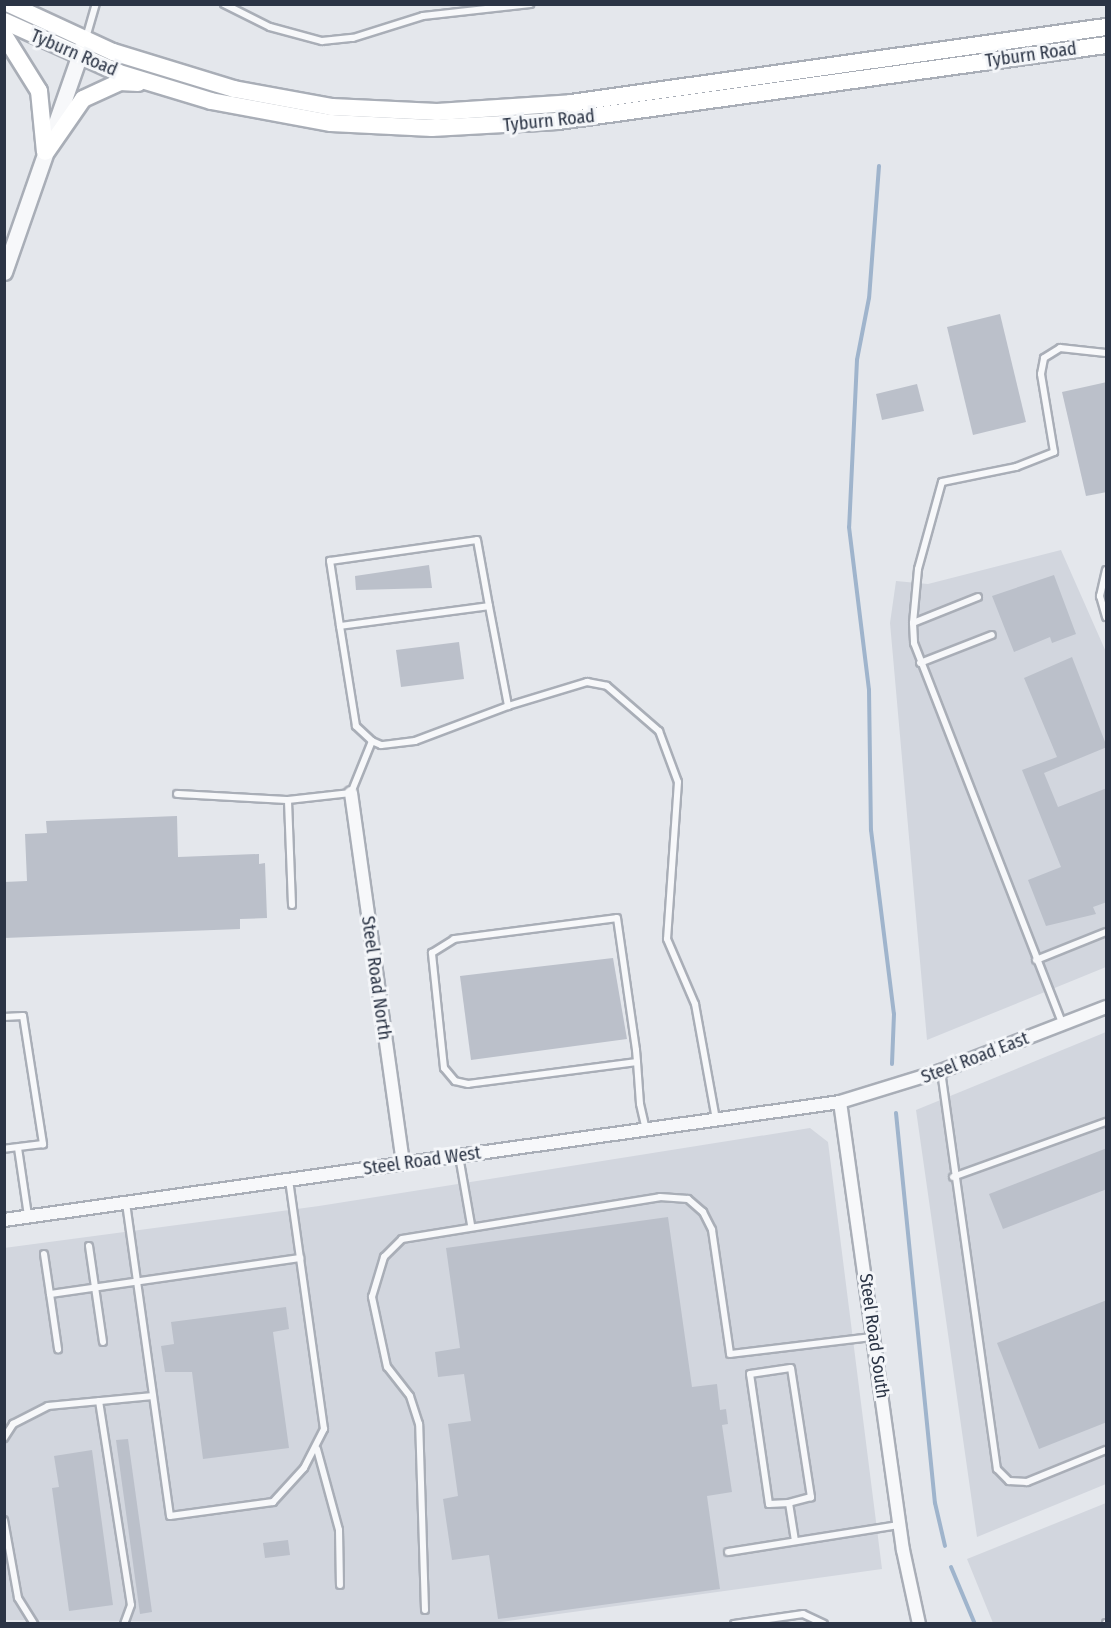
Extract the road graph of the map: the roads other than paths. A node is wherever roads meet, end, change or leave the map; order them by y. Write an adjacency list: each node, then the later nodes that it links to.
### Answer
1 (9, 4): 9 (main road, Tyburn Road)
2 (96, 4): 9 (lane)
3 (224, 4): 4 (lane)
4 (530, 4)
5 (4, 21): 9 (main road, Tyburn Road)
6 (1107, 27): 9 (main road, Tyburn Road)
7 (4, 35): 11 (main road)
8 (1107, 45): 10 (main road, Tyburn Road)
9 (82, 49): 10 (main road, Tyburn Road); 11 (street)
10 (159, 86): 11 (main road)
11 (45, 154): 12 (street)
12 (4, 272)
13 (1107, 353): 18 (lane)
14 (1107, 570): 17 (lane)
15 (978, 597): 18 (lane)
16 (489, 606): 19 (lane); 19 (lane); 22 (lane)
17 (1107, 617)
18 (913, 623): 21 (lane)
19 (340, 626): 23 (lane)
20 (992, 634): 21 (lane)
21 (920, 663): 29 (lane)
22 (508, 706): 23 (lane); 36 (lane)
23 (372, 741): 24 (lane)
24 (351, 793): 26 (lane); 42 (street, Steel Road North)
25 (177, 794): 26 (lane)
26 (288, 800): 27 (lane)
27 (292, 905)
28 (1107, 932): 29 (lane)
29 (1036, 960): 32 (lane)
30 (1107, 1006): 32 (street, Steel Road East)
31 (4, 1017): 39 (lane)
32 (1063, 1024): 34 (street, Steel Road East)
33 (637, 1062): 33 (lane); 38 (lane)
34 (941, 1071): 35 (street, Steel Road East); 43 (lane)
35 (840, 1102): 36 (street, Steel Road West); 55 (street, Steel Road South)
36 (716, 1120): 38 (street, Steel Road West)
37 (1107, 1122): 43 (lane)
38 (646, 1130): 41 (street, Steel Road West)
39 (18, 1148): 40 (lane); 46 (lane)
40 (4, 1149)
41 (459, 1156): 42 (street, Steel Road West); 48 (lane)
42 (403, 1164): 44 (street, Steel Road West)
43 (953, 1177): 62 (lane)
44 (289, 1180): 45 (street, Steel Road West); 51 (lane)
45 (126, 1203): 46 (street, Steel Road West); 52 (lane)
46 (28, 1216): 47 (street, Steel Road West)
47 (4, 1220)
48 (471, 1225): 55 (lane); 69 (lane)
49 (90, 1246): 53 (lane)
50 (44, 1254): 54 (lane)
51 (300, 1258): 52 (lane); 61 (lane)
52 (137, 1281): 53 (lane); 58 (lane)
53 (96, 1287): 54 (lane); 56 (lane)
54 (50, 1294): 57 (lane)
55 (874, 1337): 65 (street, Steel Road South)
56 (103, 1342)
57 (58, 1349)
58 (153, 1396): 59 (lane); 61 (lane)
59 (99, 1401): 60 (lane); 71 (lane)
60 (4, 1438)
61 (317, 1449): 68 (lane)
62 (1107, 1450)
63 (789, 1503): 63 (lane); 66 (lane)
64 (4, 1520): 70 (lane)
65 (900, 1525): 66 (lane); 74 (street, Steel Road South)
66 (795, 1540): 67 (lane)
67 (728, 1552)
68 (340, 1586)
69 (426, 1610)
70 (34, 1623)
71 (124, 1623)
72 (734, 1623): 73 (lane)
73 (824, 1623)
74 (919, 1623)

